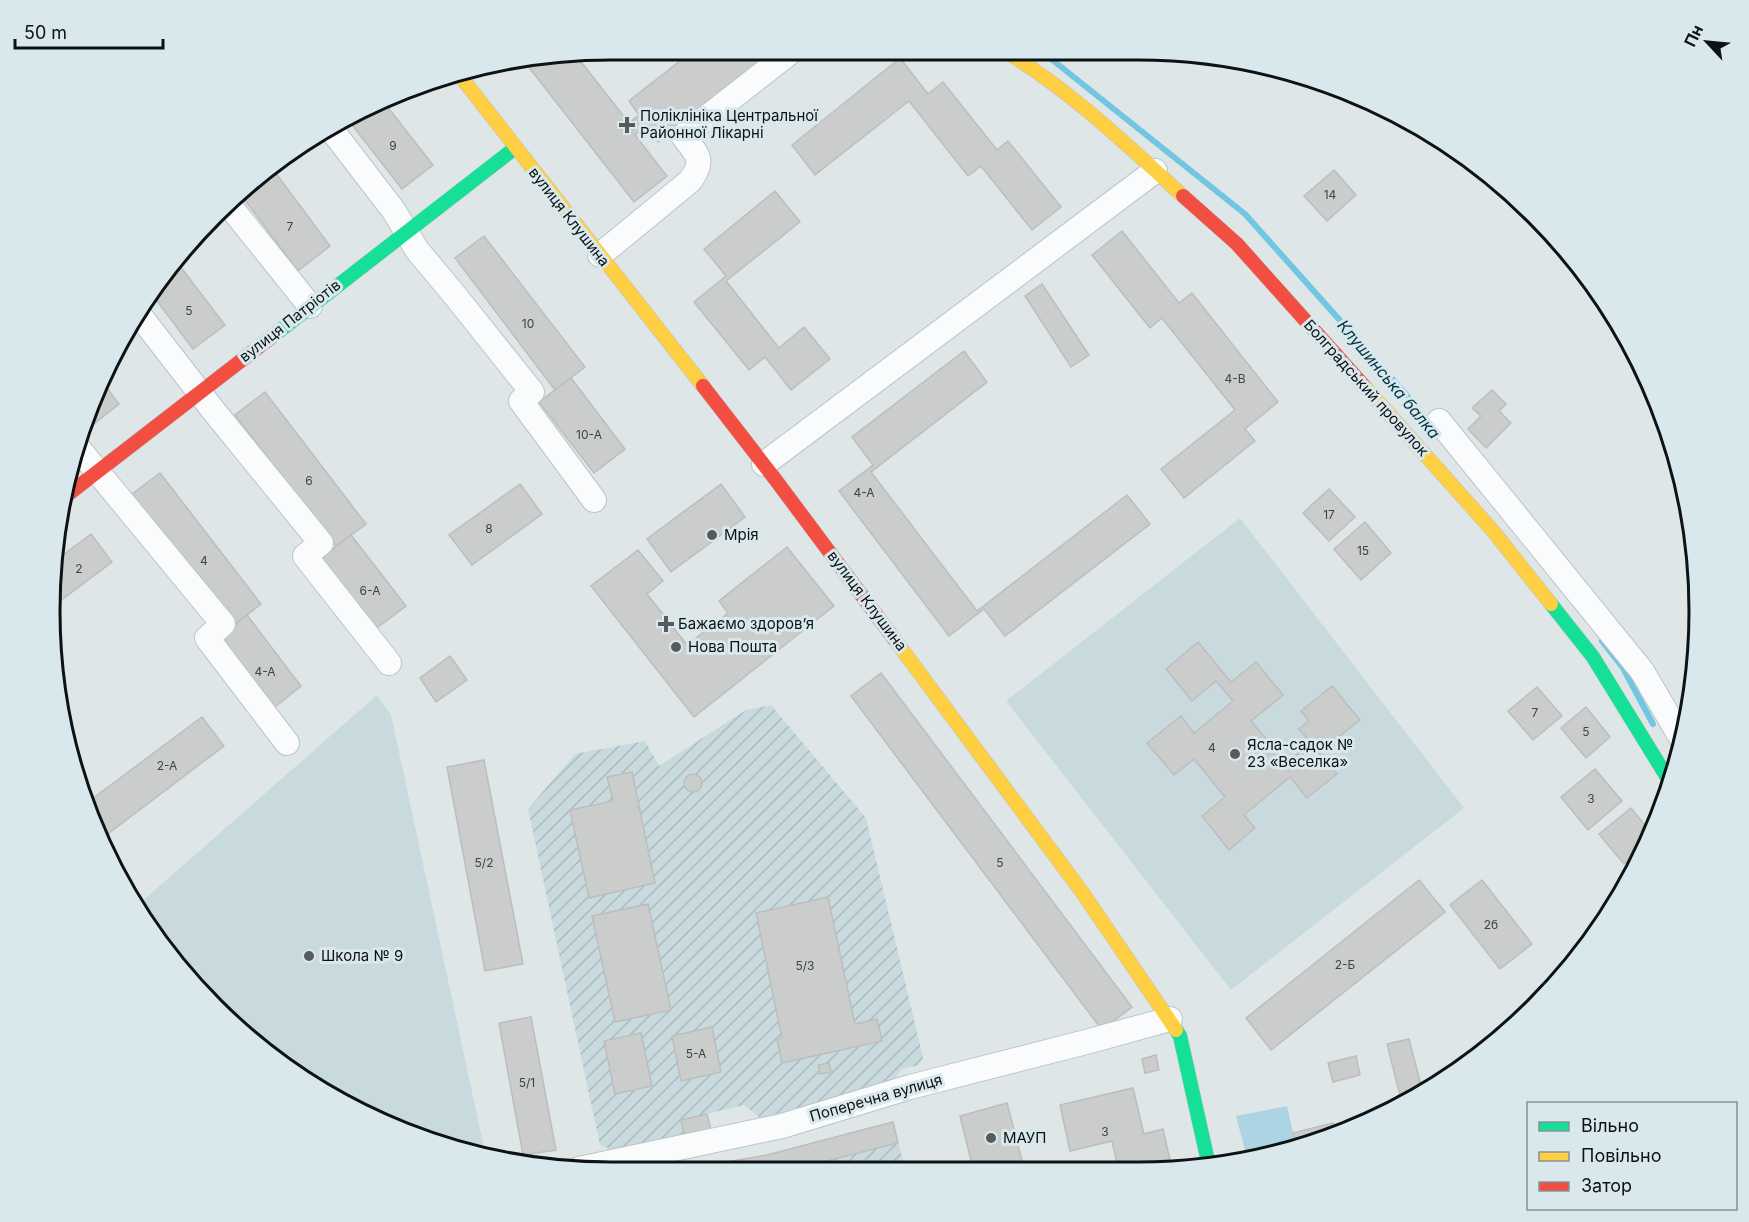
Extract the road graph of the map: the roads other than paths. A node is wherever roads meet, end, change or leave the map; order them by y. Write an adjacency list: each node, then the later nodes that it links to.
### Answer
1 (780, 60): 9 (street)
2 (1020, 60): 6 (street, Болградський провулок)
3 (463, 80): 5 (street, вулиця Клушина)
4 (335, 134): 8 (street)
5 (515, 148): 8 (street, вулиця Патріотів); 9 (street, вулиця Клушина)
6 (1155, 171): 15 (street); 22 (street, Болградський провулок)
7 (233, 210): 10 (street)
8 (406, 231): 10 (street, вулиця Патріотів); 18 (street)
9 (600, 255): 15 (street, вулиця Клушина)
10 (310, 306): 12 (street, вулиця Патріотів)
11 (143, 320): 12 (street)
12 (199, 391): 16 (street, вулиця Патріотів); 19 (street)
13 (1439, 422): 20 (street, Болградський провулок)
14 (83, 455): 16 (street)
15 (764, 464): 23 (street, вулиця Клушина)
16 (97, 473): 17 (street, вулиця Патріотів); 21 (street)
17 (74, 490)
18 (594, 500)
19 (389, 663)
20 (1676, 728)
21 (287, 743)
22 (1664, 773)
23 (1170, 1019): 24 (street, вулиця Клушина); 25 (street, Поперечна вулиця)
24 (1207, 1157)
25 (612, 1162)

